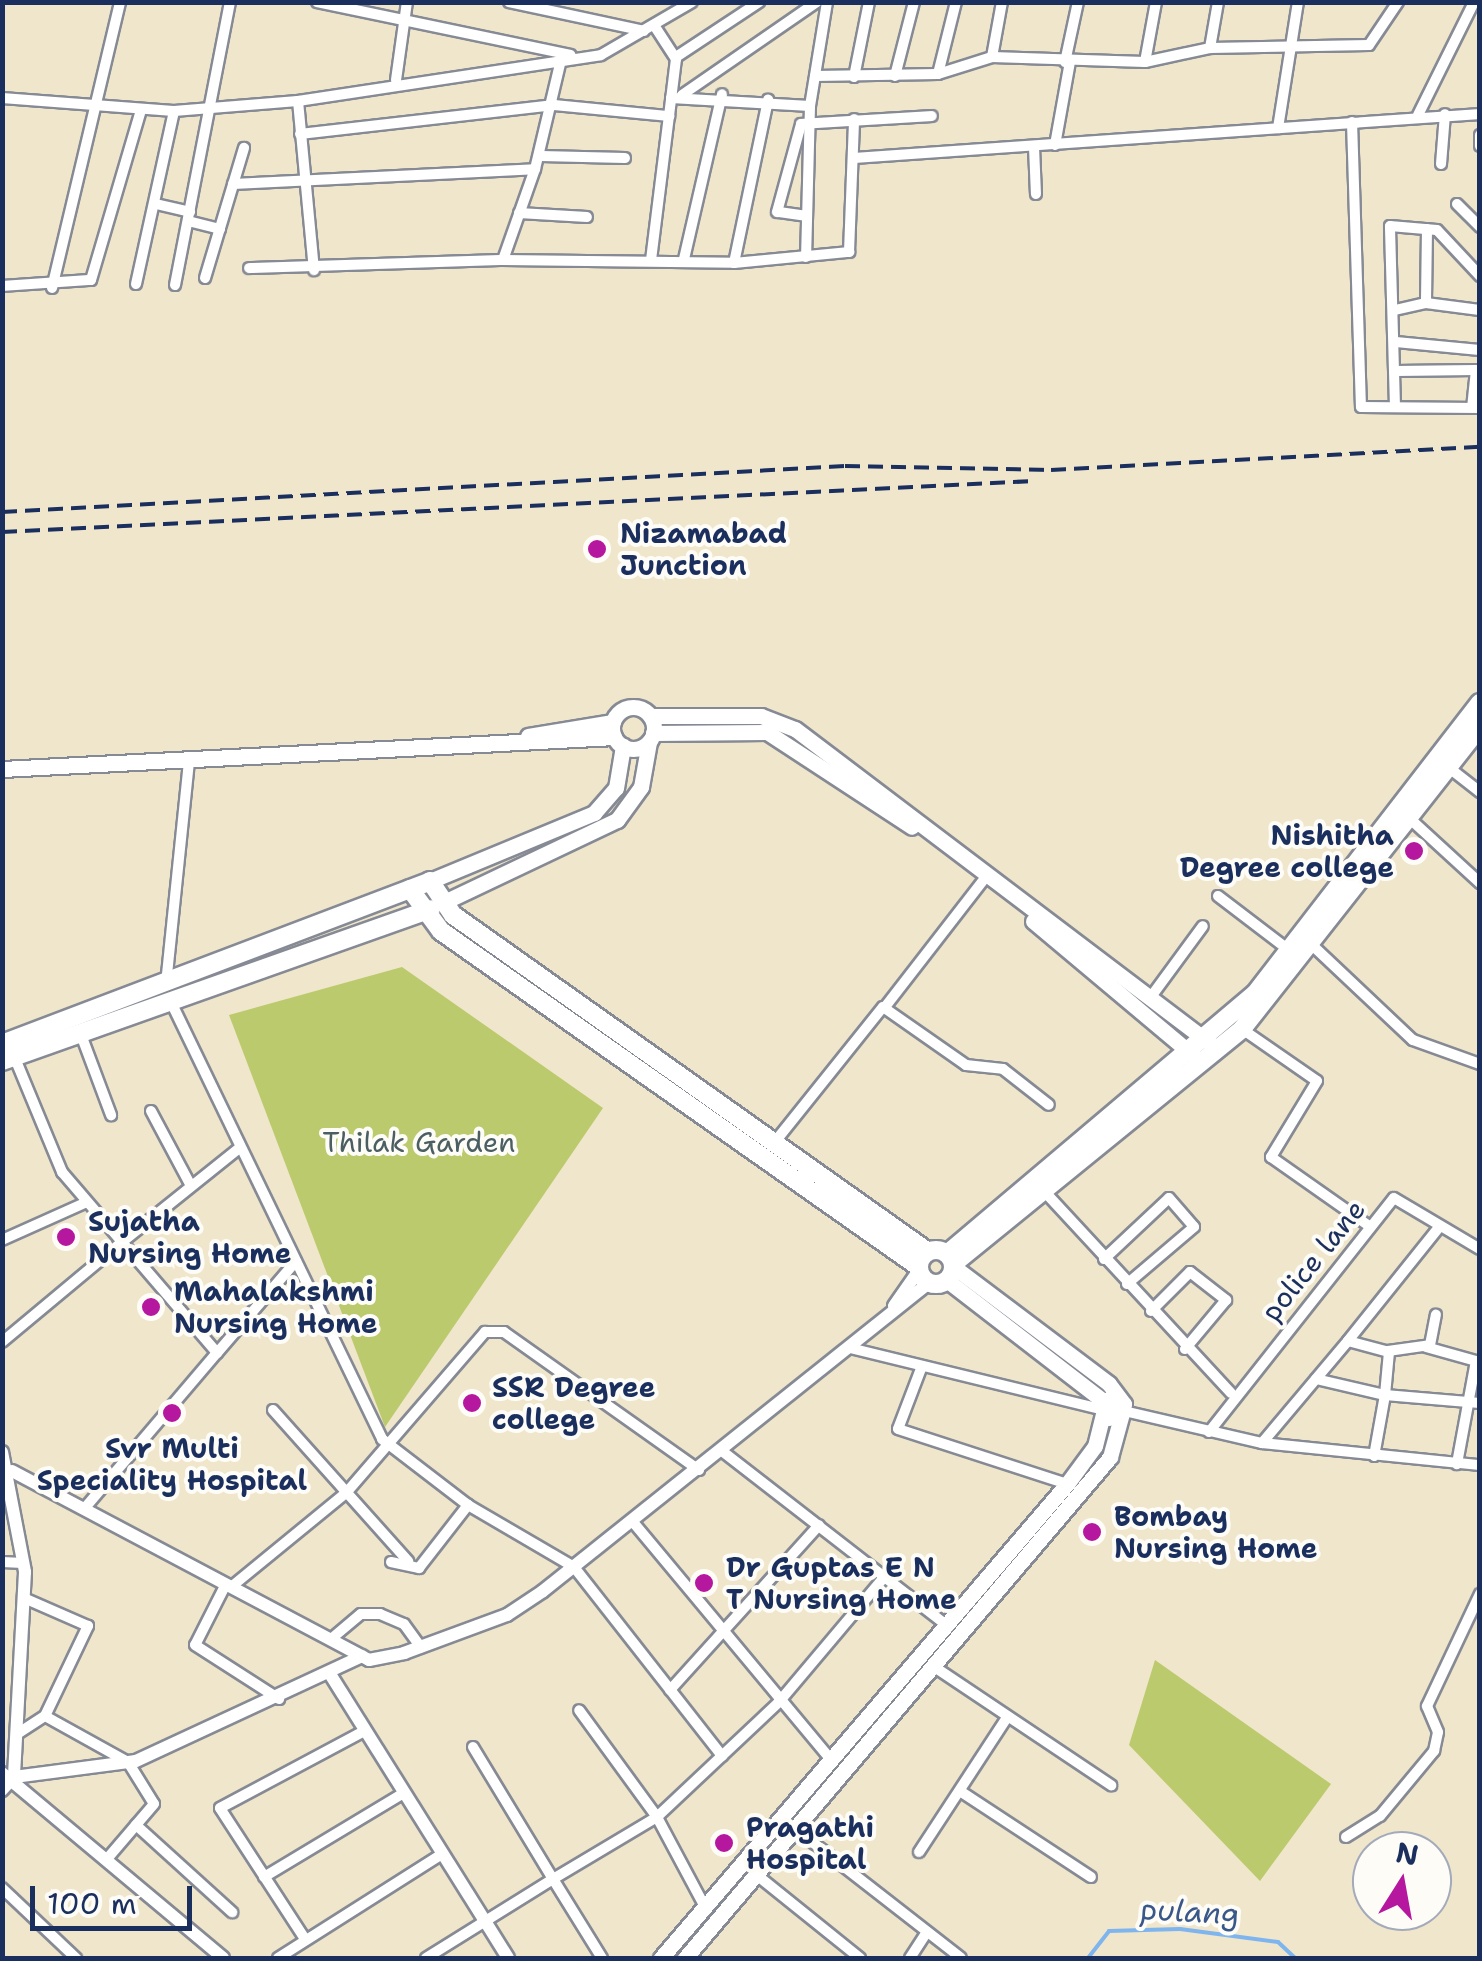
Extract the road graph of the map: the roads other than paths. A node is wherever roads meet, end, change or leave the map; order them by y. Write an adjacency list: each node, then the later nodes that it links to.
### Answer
1 (120, 2): 41 (street)
2 (230, 2): 45 (street)
3 (318, 2): 22 (street)
4 (407, 2): 22 (street)
5 (508, 2): 21 (street)
6 (577, 2): 21 (street)
7 (692, 2): 23 (street)
8 (759, 2): 27 (street)
9 (818, 2): 38 (street)
10 (827, 2): 33 (street)
11 (869, 2): 35 (street)
12 (914, 2): 34 (street)
13 (956, 2): 32 (street)
14 (1078, 2): 30 (street)
15 (1156, 2): 31 (street)
16 (1218, 2): 24 (street)
17 (1298, 2): 25 (street)
18 (1398, 2): 25 (street)
19 (1474, 2): 50 (street)
20 (999, 5): 28 (street)
21 (574, 19): 23 (street)
22 (404, 22): 26 (street); 36 (street)
23 (650, 29): 26 (street); 27 (street)
24 (1210, 48): 25 (street); 31 (street)
25 (1288, 51): 56 (street)
26 (583, 57): 29 (street)
27 (676, 57): 38 (street)
28 (992, 57): 30 (street); 32 (street)
29 (561, 60): 36 (street); 43 (street)
30 (1067, 62): 31 (street); 60 (street)
31 (1144, 62)
32 (938, 74): 34 (street)
33 (815, 76): 35 (street); 44 (street)
34 (895, 76): 35 (street)
35 (854, 77)
36 (396, 80): 42 (street)
37 (722, 94): 38 (street); 40 (street); 81 (street)
38 (676, 97): 51 (street)
39 (2, 98): 41 (street)
40 (768, 100): 44 (street); 84 (street)
41 (97, 102): 46 (street); 92 (street)
42 (298, 102): 45 (street); 57 (street)
43 (554, 105): 51 (street); 57 (street); 63 (street)
44 (810, 106): 54 (street)
45 (210, 107): 47 (street); 74 (street)
46 (141, 110): 47 (street); 92 (street)
47 (174, 111): 71 (street)
48 (1445, 114): 49 (street); 50 (street); 66 (street)
49 (1480, 114)
50 (1418, 115): 55 (street)
51 (669, 116): 83 (street)
52 (932, 116): 53 (street)
53 (854, 119): 54 (street); 65 (street)
54 (808, 121): 75 (street); 75 (street)
55 (1352, 122): 56 (street); 100 (street)
56 (1278, 128): 60 (street)
57 (300, 134): 68 (street)
58 (1480, 135): 61 (street)
59 (1034, 146): 60 (street); 65 (street); 70 (street)
60 (1055, 146)
61 (1480, 146)
62 (244, 148): 69 (street)
63 (541, 156): 64 (street); 67 (street)
64 (625, 158)
65 (854, 158): 80 (street)
66 (1441, 164)
67 (535, 169): 68 (street); 73 (street)
68 (303, 181): 69 (street); 86 (street)
69 (233, 184): 78 (street)
70 (1036, 194)
71 (156, 204): 74 (street); 89 (street)
72 (1457, 204): 77 (street)
73 (519, 213): 76 (street); 82 (street)
74 (189, 216): 78 (street); 90 (street)
75 (807, 216): 80 (street)
76 (587, 217)
77 (1480, 227)
78 (220, 229): 88 (street)
79 (1427, 230): 87 (street); 93 (street); 94 (street)
80 (806, 256): 84 (street)
81 (684, 259): 83 (street); 84 (street)
82 (504, 260): 83 (street); 86 (street)
83 (651, 260)
84 (734, 263)
85 (249, 268): 86 (street)
86 (314, 270)
87 (1480, 276)
88 (205, 278)
89 (136, 284)
90 (175, 285)
91 (2, 286): 92 (street)
92 (52, 288)
93 (1426, 303): 94 (street); 95 (street)
94 (1395, 310): 96 (street)
95 (1480, 310)
96 (1396, 342): 97 (street); 99 (street)
97 (1480, 354): 98 (street)
98 (1478, 370): 99 (street); 101 (street)
99 (1396, 371): 100 (street)
100 (1395, 407): 101 (street)
101 (1476, 408)
102 (1480, 703): 121 (highway)
103 (650, 716): 105 (main road); 106 (main road); 112 (main road)
104 (1480, 727): 108 (highway)
105 (617, 735): 106 (main road); 107 (main road); 113 (main road)
106 (651, 738): 112 (main road); 117 (main road)
107 (189, 762): 109 (main road); 122 (street)
108 (1448, 767): 110 (street); 111 (highway)
109 (2, 769)
110 (1480, 792)
111 (1407, 817): 114 (street); 120 (highway)
112 (985, 877): 123 (main road); 124 (street); 129 (main road)
113 (430, 881): 115 (highway); 117 (highway)
114 (1480, 883)
115 (410, 890): 118 (highway); 122 (highway)
116 (1218, 896): 121 (street)
117 (442, 903): 118 (highway); 134 (highway)
118 (422, 913): 122 (highway); 136 (highway)
119 (1202, 926): 123 (street)
120 (1311, 944): 125 (highway); 130 (street)
121 (1289, 950): 127 (highway)
122 (167, 990): 126 (highway); 128 (highway); 135 (street)
123 (1153, 994): 127 (main road)
124 (886, 1007): 131 (street); 134 (street)
125 (1242, 1029): 127 (highway); 140 (street)
126 (80, 1031): 128 (highway); 133 (street)
127 (1210, 1043): 129 (highway)
128 (6, 1054): 139 (street)
129 (1194, 1057): 138 (highway); 147 (highway)
130 (1480, 1064)
131 (1049, 1105)
132 (151, 1111): 137 (street)
133 (110, 1114)
134 (774, 1142): 136 (street); 147 (highway)
135 (237, 1150): 137 (street); 146 (street)
136 (761, 1160): 147 (highway)
137 (191, 1186): 143 (street)
138 (1044, 1192): 145 (street); 147 (highway)
139 (87, 1202): 142 (street); 143 (street)
140 (1369, 1226): 141 (street, police lane); 160 (street, police lane)
141 (1440, 1226): 144 (street, police lane); 151 (street)
142 (2, 1240)
143 (122, 1242): 152 (street); 157 (street)
144 (1480, 1249)
145 (1104, 1258): 148 (street); 148 (street)
146 (296, 1261): 157 (street); 168 (street)
147 (937, 1267): 153 (street); 163 (main road)
148 (1127, 1284): 149 (street)
149 (1150, 1310): 155 (street); 155 (street)
150 (1436, 1315): 154 (street)
151 (1348, 1340): 156 (street); 159 (street)
152 (3, 1341)
153 (850, 1348): 158 (street); 169 (street)
154 (1426, 1348): 156 (street); 162 (street)
155 (1184, 1349): 160 (street)
156 (1388, 1350): 161 (street)
157 (217, 1353): 179 (street)
158 (922, 1366): 163 (street); 176 (street)
159 (1316, 1379): 161 (street); 167 (street)
160 (1231, 1393): 166 (street, police lane)
161 (1384, 1394): 162 (street); 171 (street)
162 (1474, 1403): 172 (street)
163 (1105, 1405): 165 (main road); 176 (main road)
164 (273, 1410): 177 (street)
165 (1123, 1412): 166 (street); 196 (main road)
166 (1209, 1432): 167 (street)
167 (1262, 1443): 171 (street)
168 (386, 1444): 174 (street); 177 (street); 178 (street)
169 (722, 1451): 174 (street); 181 (street)
170 (2, 1452): 175 (street)
171 (1374, 1456): 172 (street)
172 (1457, 1464): 173 (street)
173 (1480, 1465)
174 (699, 1470): 180 (street)
175 (12, 1471): 179 (street); 184 (street)
176 (1067, 1484): 191 (main road)
177 (346, 1493): 182 (street); 188 (street)
178 (468, 1505): 182 (street); 186 (street)
179 (84, 1509): 188 (street)
180 (633, 1522): 186 (street); 192 (street)
181 (819, 1525): 187 (street); 192 (street)
182 (408, 1561): 185 (street)
183 (2, 1562): 184 (street)
184 (24, 1562): 190 (street)
185 (392, 1562)
186 (574, 1567): 194 (street); 198 (street)
187 (886, 1576): 191 (street); 200 (street)
188 (229, 1585): 193 (street); 199 (street)
189 (1480, 1594): 219 (street)
190 (24, 1598): 202 (street); 204 (street)
191 (949, 1626): 209 (main road)
192 (726, 1636): 198 (street); 200 (street)
193 (331, 1640): 194 (street); 195 (street)
194 (421, 1647): 195 (street)
195 (362, 1656): 197 (street)
196 (936, 1668): 203 (street); 218 (main road)
197 (330, 1674): 199 (street); 205 (street)
198 (670, 1690): 207 (street)
199 (280, 1699): 208 (street)
200 (779, 1702): 207 (street); 209 (street)
201 (579, 1710): 215 (street)
202 (45, 1716): 204 (street); 208 (street)
203 (1006, 1719): 211 (street); 214 (street)
204 (12, 1728): 210 (street)
205 (364, 1731): 213 (street); 225 (street)
206 (472, 1748): 226 (street)
207 (722, 1756): 215 (street)
208 (128, 1762): 210 (street); 217 (street)
209 (833, 1762): 216 (main road)
210 (8, 1775): 212 (street); 222 (street)
211 (1111, 1785)
212 (2, 1790)
213 (402, 1794): 221 (street); 225 (street)
214 (963, 1794): 220 (street); 224 (street)
215 (657, 1817): 226 (street); 228 (street)
216 (784, 1820): 218 (street); 228 (main road)
217 (136, 1824): 222 (street); 229 (street)
218 (798, 1832): 223 (main road); 231 (street)
219 (1346, 1837)
220 (919, 1852)
221 (439, 1856): 230 (street); 232 (street)
222 (106, 1860): 235 (street)
223 (758, 1876): 233 (main road); 241 (street)
224 (1091, 1877)
225 (264, 1878): 232 (street)
226 (554, 1879): 230 (street); 239 (street)
227 (2, 1888): 234 (street)
228 (705, 1907): 240 (main road)
229 (232, 1912)
230 (484, 1922): 237 (street); 238 (street)
231 (926, 1932): 242 (street); 243 (street)
232 (305, 1939): 236 (street)
233 (690, 1957)
234 (76, 1958)
235 (223, 1958)
236 (278, 1958)
237 (426, 1958)
238 (508, 1958)
239 (602, 1958)
240 (662, 1958)
241 (860, 1958)
242 (910, 1958)
243 (960, 1958)

